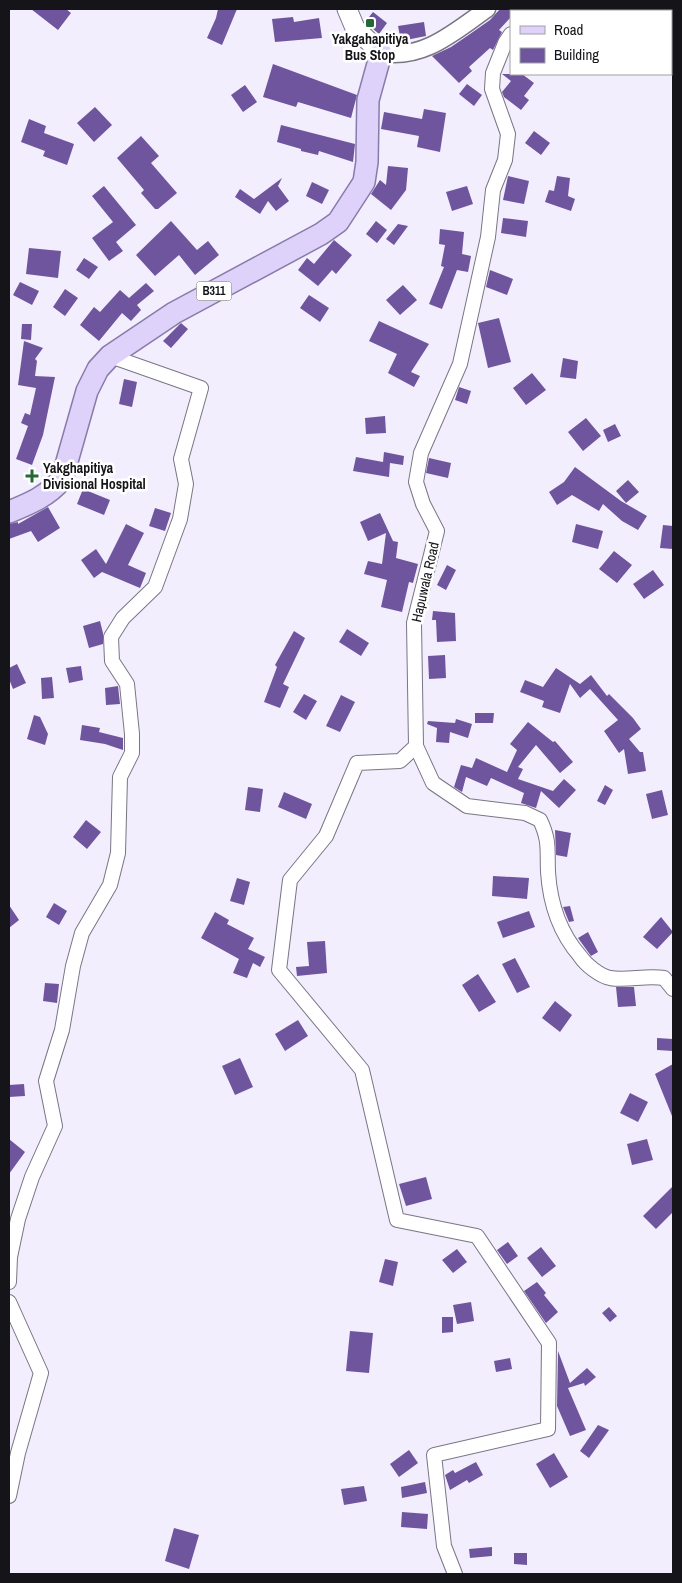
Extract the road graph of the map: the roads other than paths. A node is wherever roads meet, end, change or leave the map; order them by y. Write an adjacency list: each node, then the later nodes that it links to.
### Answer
1 (347, 9): 4 (main road)
2 (487, 9): 4 (street)
3 (510, 36): 7 (street, Hapuwala Road)
4 (381, 53): 5 (main road, B311)
5 (110, 356): 6 (main road, B311); 9 (street)
6 (9, 512)
7 (416, 746): 8 (street, Hapuwala Road); 12 (street)
8 (673, 990)
9 (9, 1282)
10 (9, 1302): 11 (street)
11 (9, 1496)
12 (456, 1574)

